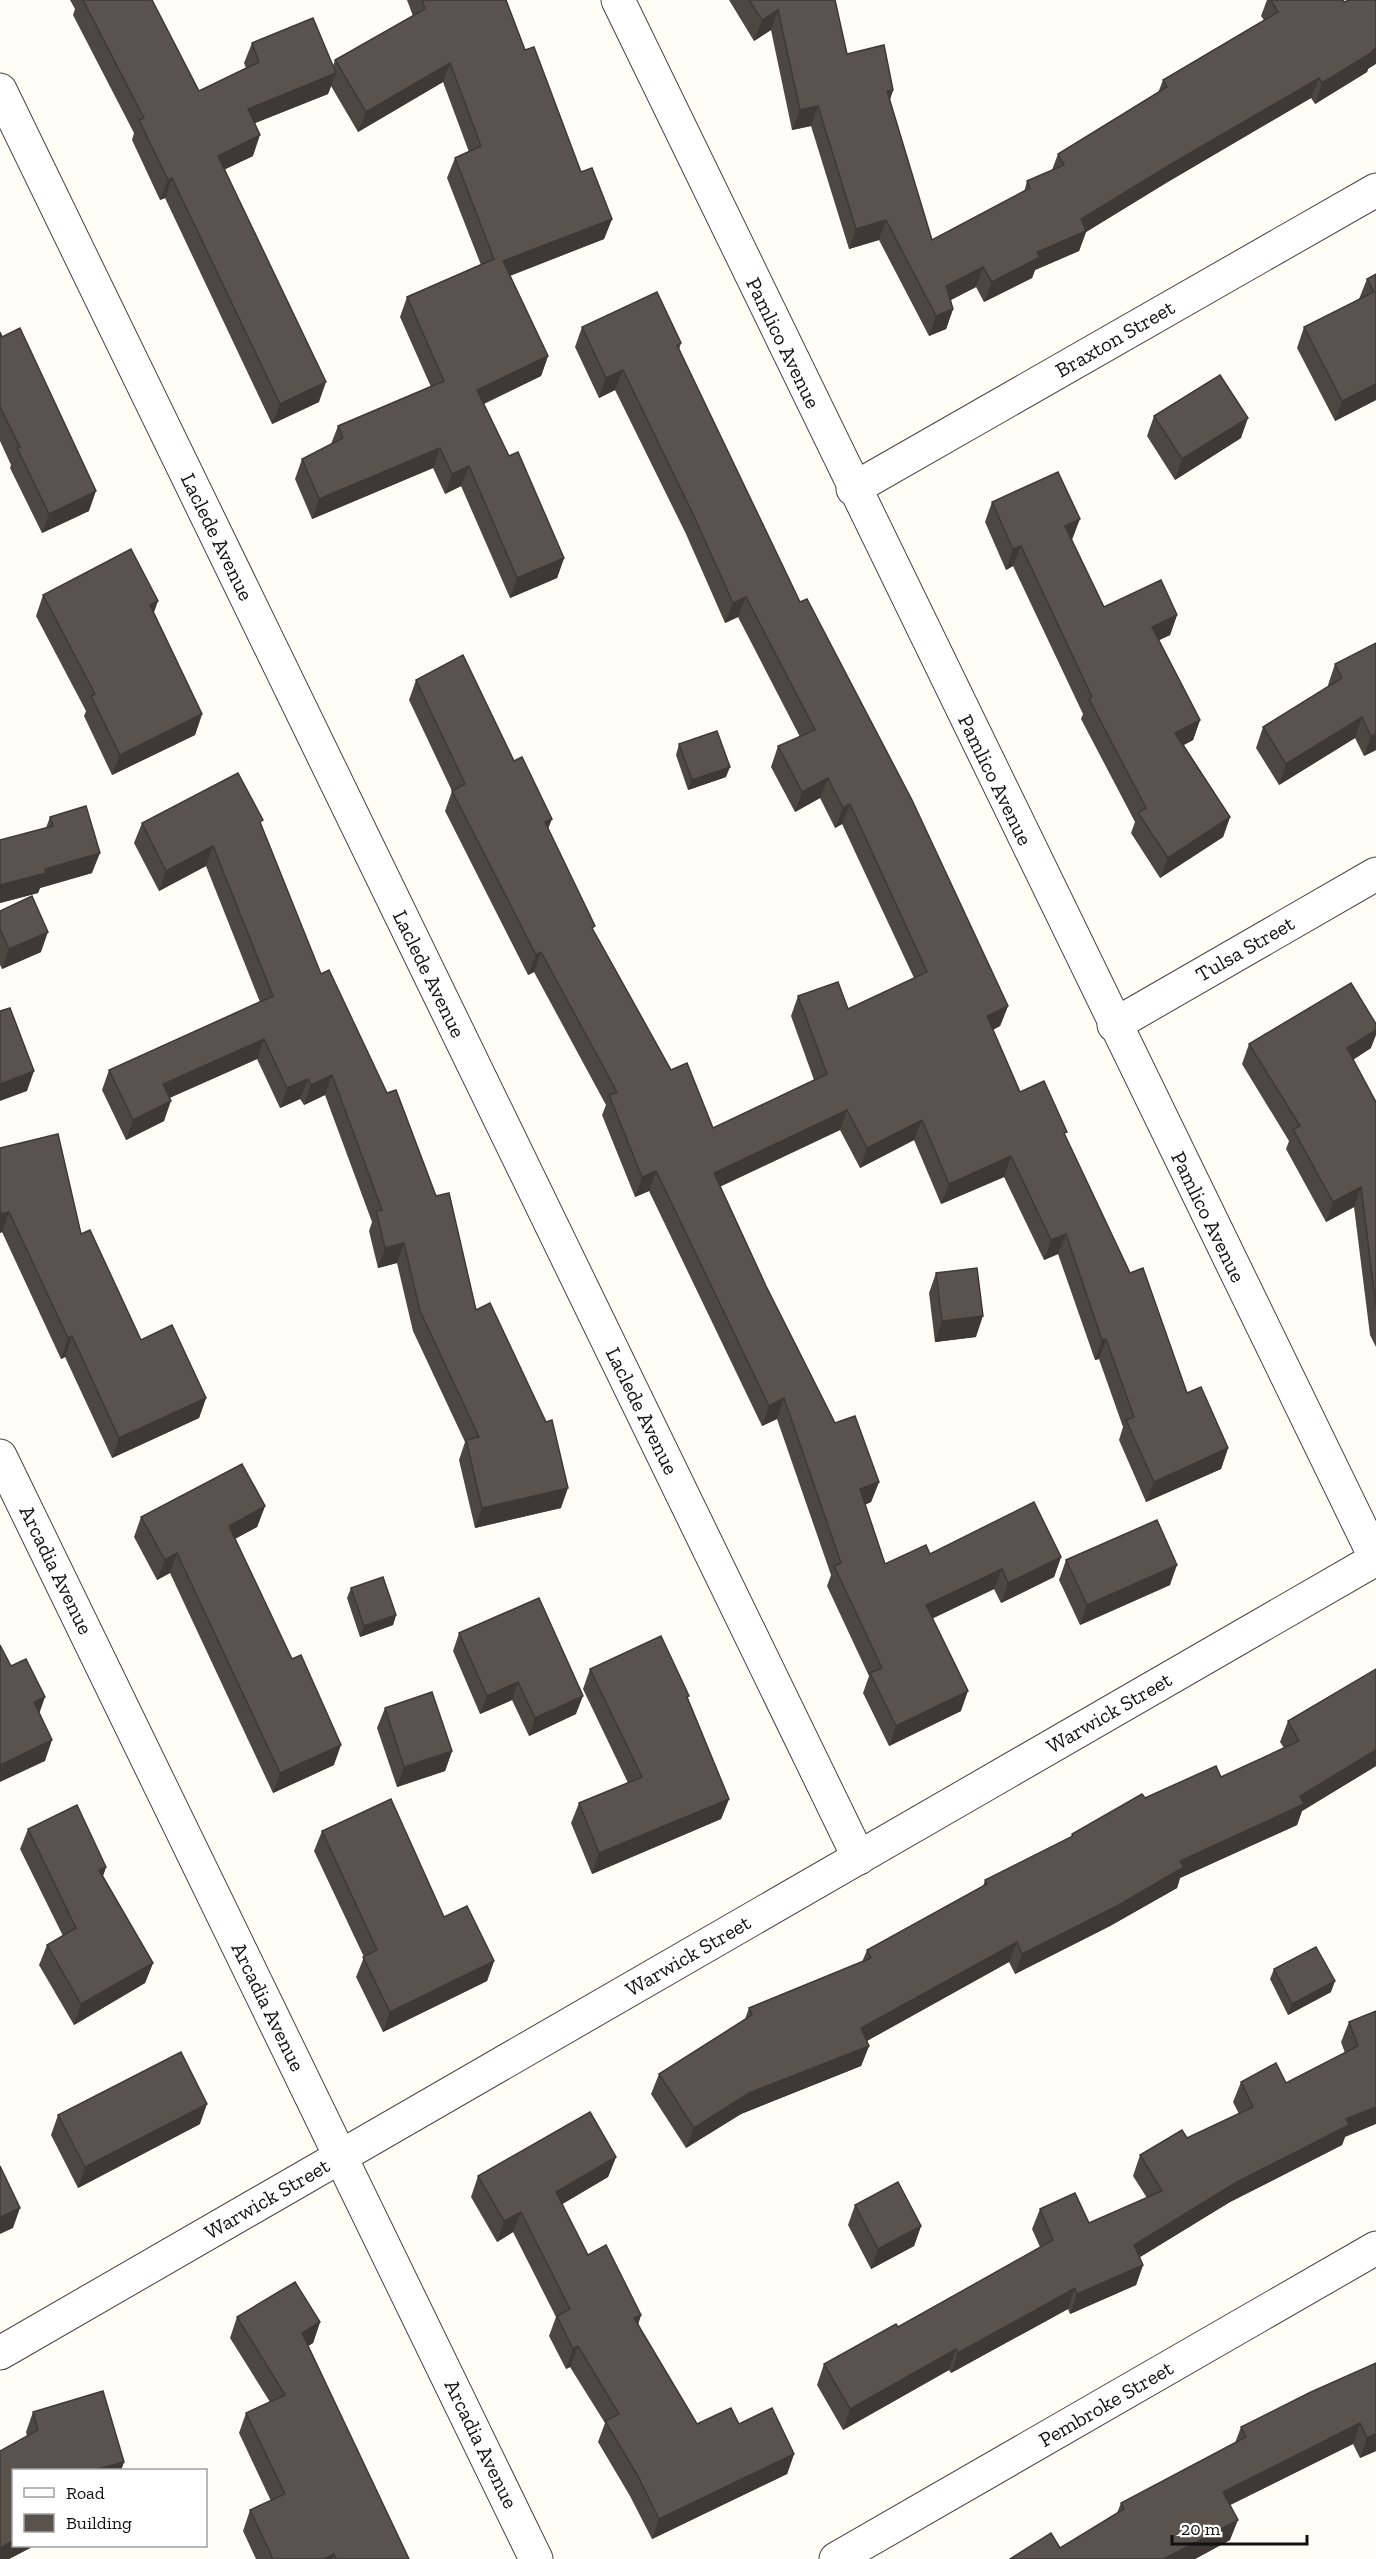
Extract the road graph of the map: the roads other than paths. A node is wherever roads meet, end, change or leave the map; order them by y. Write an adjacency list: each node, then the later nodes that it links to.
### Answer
1 (618, 0): 4 (street, Pamlico Avenue)
2 (0, 90): 9 (street, Laclede Avenue)
3 (1376, 190): 4 (street, Braxton Street)
4 (853, 489): 6 (street, Pamlico Avenue)
5 (1376, 874): 6 (street, Tulsa Street)
6 (1114, 1025): 8 (street, Pamlico Avenue)
7 (0, 1456): 10 (street, Arcadia Avenue)
8 (1376, 1559): 9 (street, Warwick Street)
9 (859, 1858): 10 (street, Warwick Street)
10 (341, 2157): 12 (street, Warwick Street); 13 (street, Arcadia Avenue)
11 (1376, 2248): 14 (street, Pembroke Street)
12 (0, 2353)
13 (536, 2559)
14 (836, 2559)

